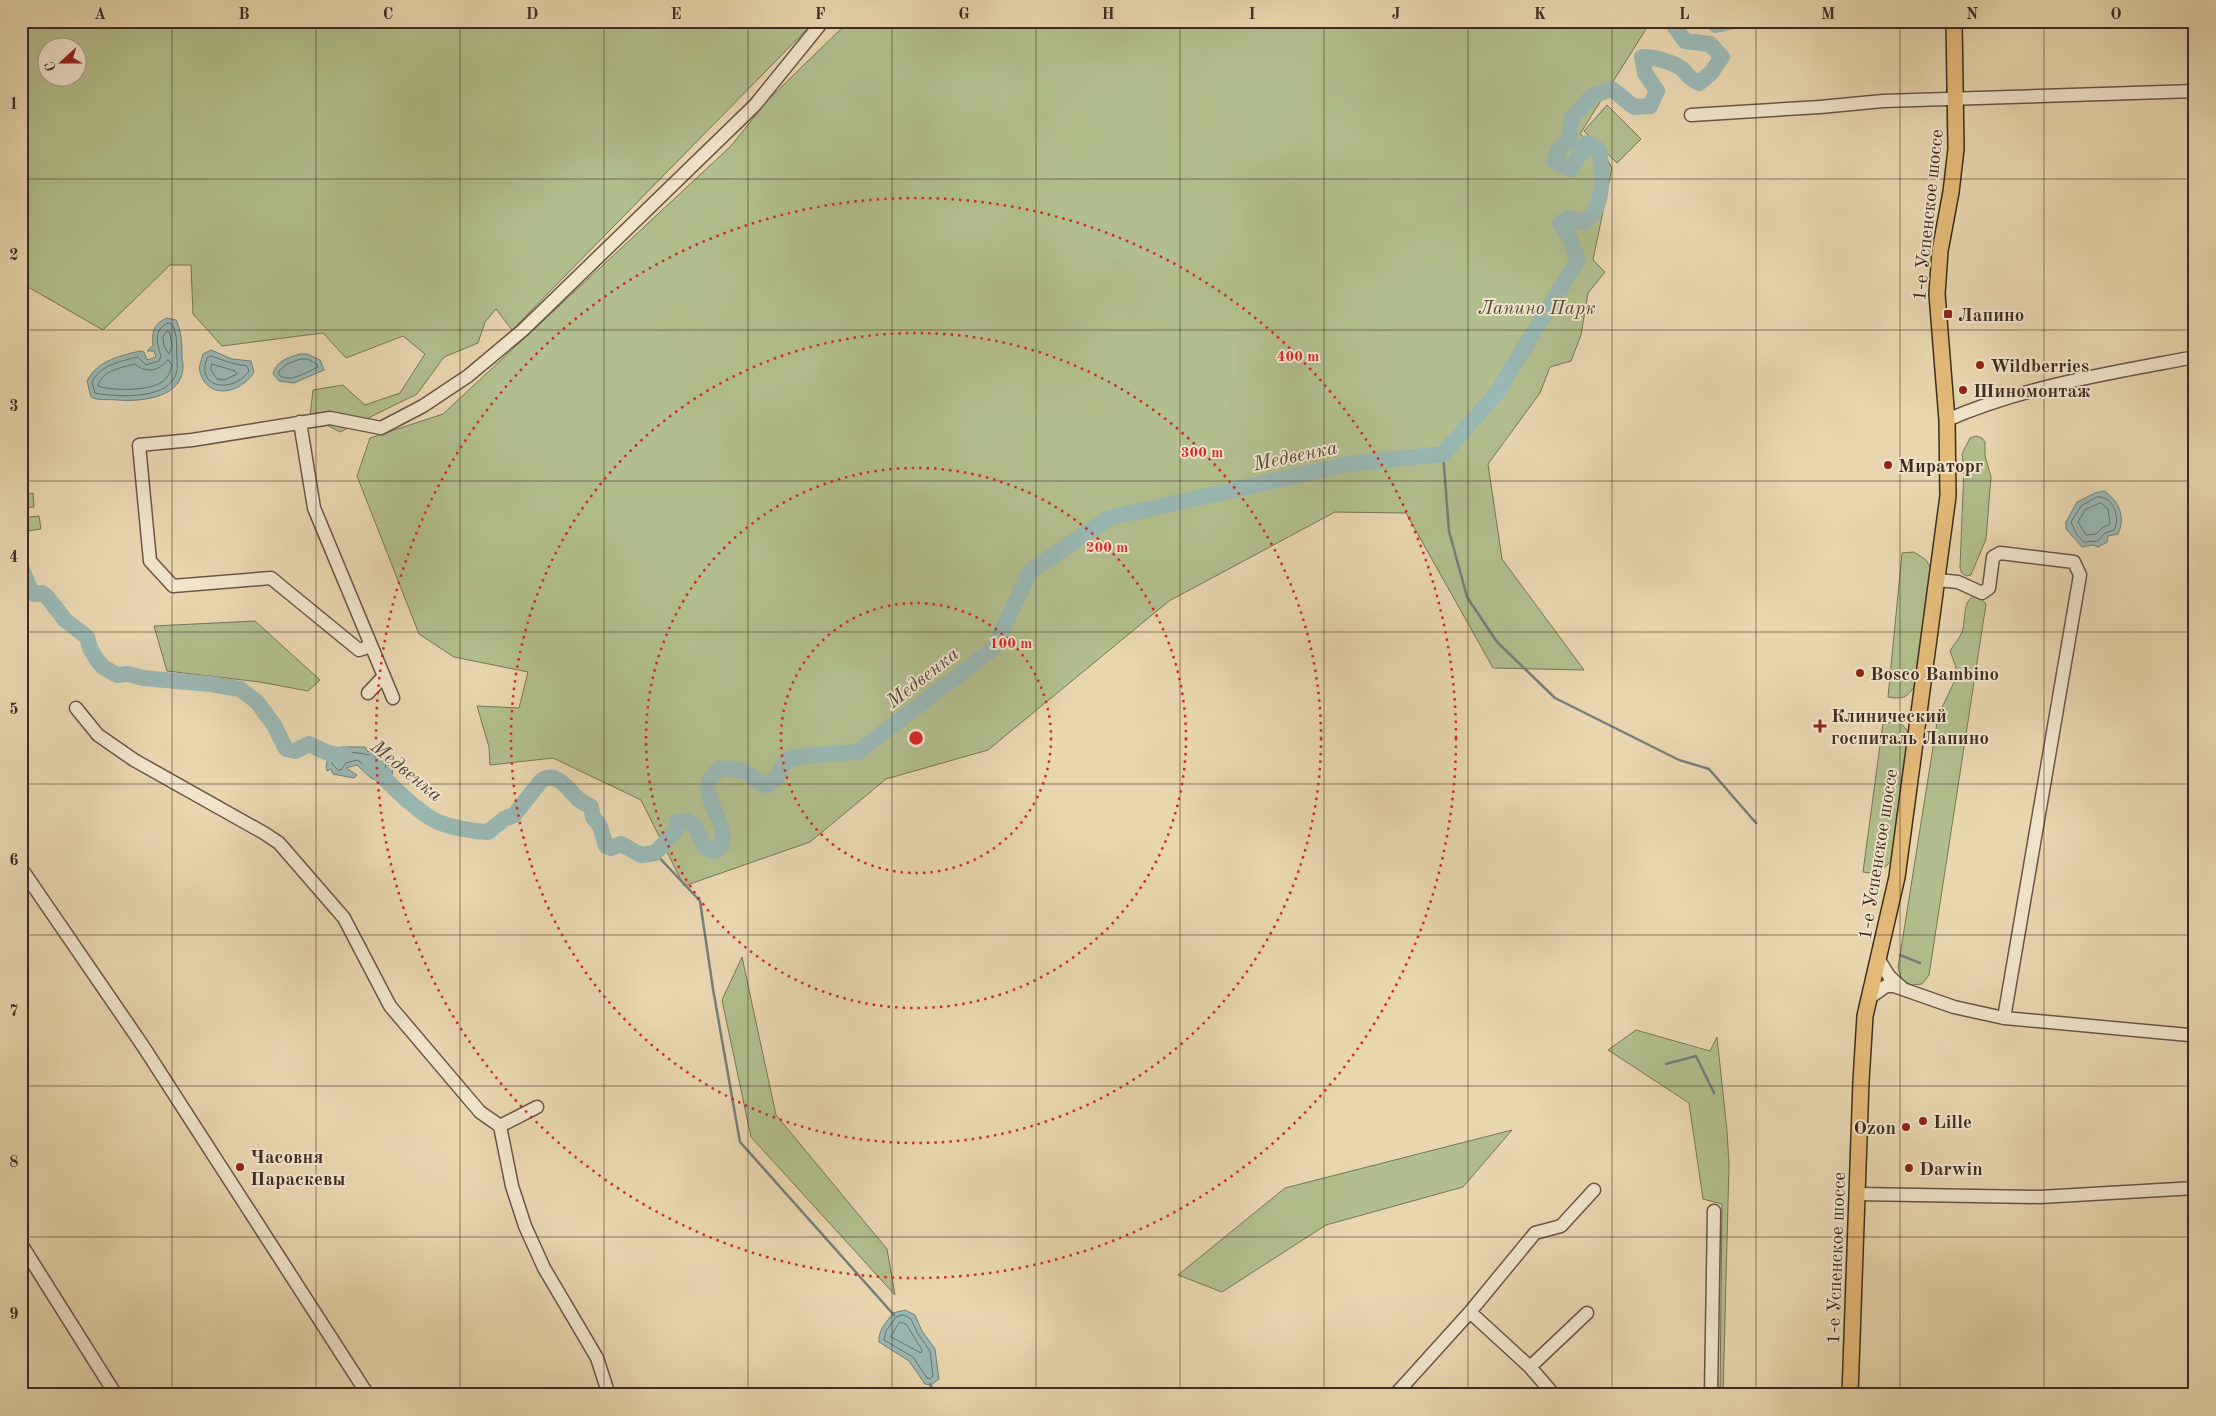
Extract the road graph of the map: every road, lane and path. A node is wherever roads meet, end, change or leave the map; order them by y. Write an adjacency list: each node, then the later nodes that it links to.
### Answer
1 (823, 21): 8 (street)
2 (1954, 21): 4 (main road, 1-е Успенское шоссе)
3 (2195, 91): 4 (street)
4 (1956, 98): 5 (street); 7 (main road, 1-е Успенское шоссе)
5 (1691, 115)
6 (2195, 357): 7 (street)
7 (1946, 420): 9 (main road, 1-е Успенское шоссе)
8 (300, 422): 10 (street); 10 (street)
9 (1938, 580): 16 (main road, 1-е Успенское шоссе); 19 (street)
10 (371, 646): 11 (street)
11 (384, 676): 12 (street); 13 (street)
12 (368, 693)
13 (393, 698)
14 (76, 708): 22 (street)
15 (21, 868): 32 (street)
16 (1879, 960): 17 (street); 18 (main road, 1-е Успенское шоссе)
17 (1902, 988): 18 (street); 19 (street)
18 (1869, 998): 25 (main road, 1-е Успенское шоссе)
19 (2004, 1018): 20 (street)
20 (2189, 1035)
21 (536, 1107): 22 (street)
22 (500, 1126): 33 (street)
23 (2195, 1188): 25 (street)
24 (1594, 1190): 28 (street)
25 (1858, 1194): 37 (main road, 1-е Успенское шоссе)
26 (1714, 1210): 36 (street)
27 (21, 1244): 31 (street)
28 (1470, 1312): 30 (street); 34 (street)
29 (1587, 1313): 30 (street)
30 (1530, 1367): 35 (street)
31 (116, 1395)
32 (368, 1395)
33 (610, 1395)
34 (1395, 1395)
35 (1554, 1395)
36 (1711, 1395)
37 (1850, 1395)

